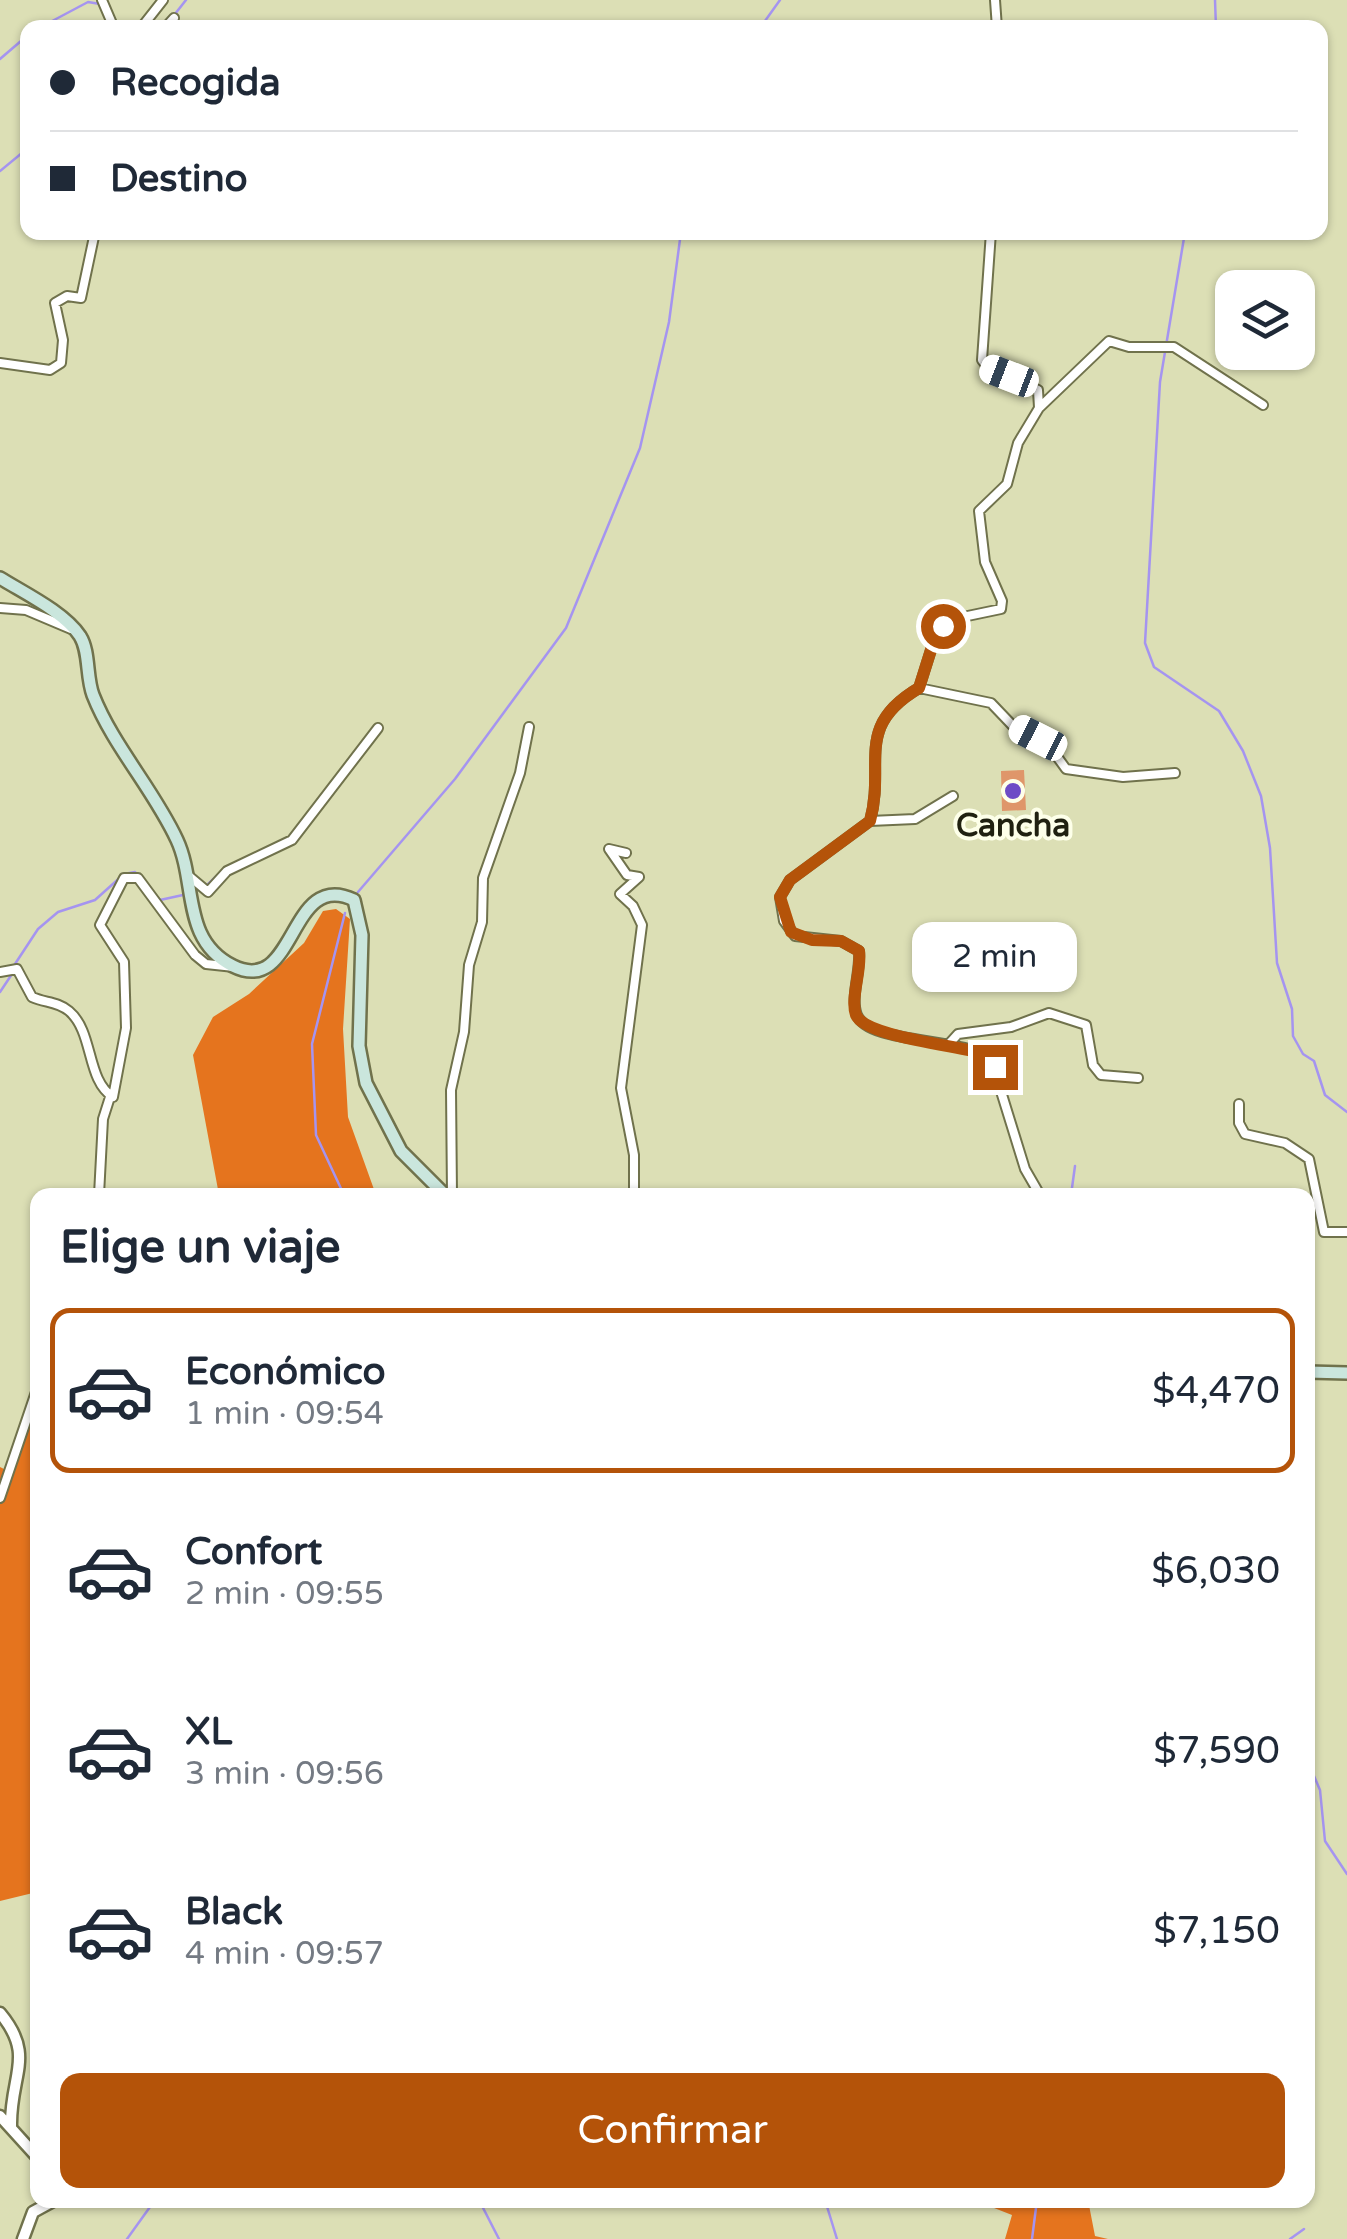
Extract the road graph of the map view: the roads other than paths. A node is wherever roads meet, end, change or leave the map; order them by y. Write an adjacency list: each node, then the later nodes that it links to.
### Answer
1 (163, 0): 2 (street)
2 (147, 20)
3 (94, 240): 5 (street)
4 (990, 240): 7 (street)
5 (0, 363)
6 (1262, 405): 7 (street)
7 (1039, 408): 11 (street)
8 (0, 578): 10 (main road)
9 (0, 608): 10 (street)
10 (76, 631): 18 (main road)
11 (919, 688): 14 (street); 16 (street)
12 (529, 727): 27 (street)
13 (378, 728): 18 (street)
14 (1174, 773)
15 (953, 796): 16 (street)
16 (870, 821): 21 (street)
17 (626, 852): 28 (street)
18 (186, 872): 19 (main road)
19 (234, 967): 23 (street); 26 (main road)
20 (0, 972): 23 (street)
21 (948, 1045): 22 (street); 29 (street)
22 (1138, 1078)
23 (110, 1097): 25 (street)
24 (1239, 1104): 30 (street)
25 (98, 1188)
26 (441, 1188)
27 (449, 1188)
28 (634, 1188)
29 (1036, 1188)
30 (1315, 1188)
31 (1315, 1189): 32 (street)
32 (1347, 1232)
33 (1315, 1372): 34 (main road)
34 (1347, 1373)
35 (30, 1410): 36 (street)
36 (0, 1498)
37 (0, 2013): 39 (street)
38 (0, 2116): 39 (street)
39 (11, 2126): 40 (street)
40 (30, 2149)
41 (41, 2208): 42 (street)
42 (23, 2239)

